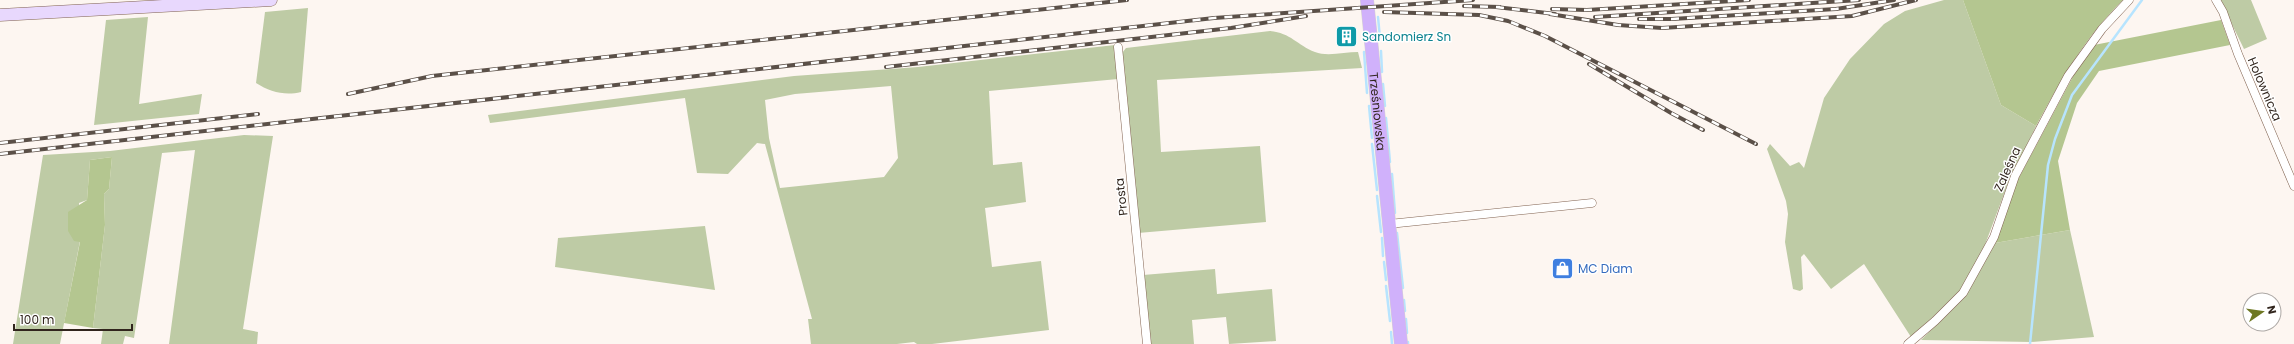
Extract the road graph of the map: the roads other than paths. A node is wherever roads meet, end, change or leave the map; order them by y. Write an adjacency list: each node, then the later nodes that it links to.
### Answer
1 (271, 0): 5 (main road)
2 (1367, 0): 9 (main road, Trześniowska)
3 (2129, 0): 12 (street, Zaleśna)
4 (2216, 0): 7 (street, Holownicza)
5 (0, 15)
6 (1118, 48): 10 (street, Prosta)
7 (2293, 183)
8 (1592, 204): 9 (street)
9 (1389, 224): 11 (main road, Trześniowska)
10 (1147, 344)
11 (1400, 344)
12 (1908, 344)

